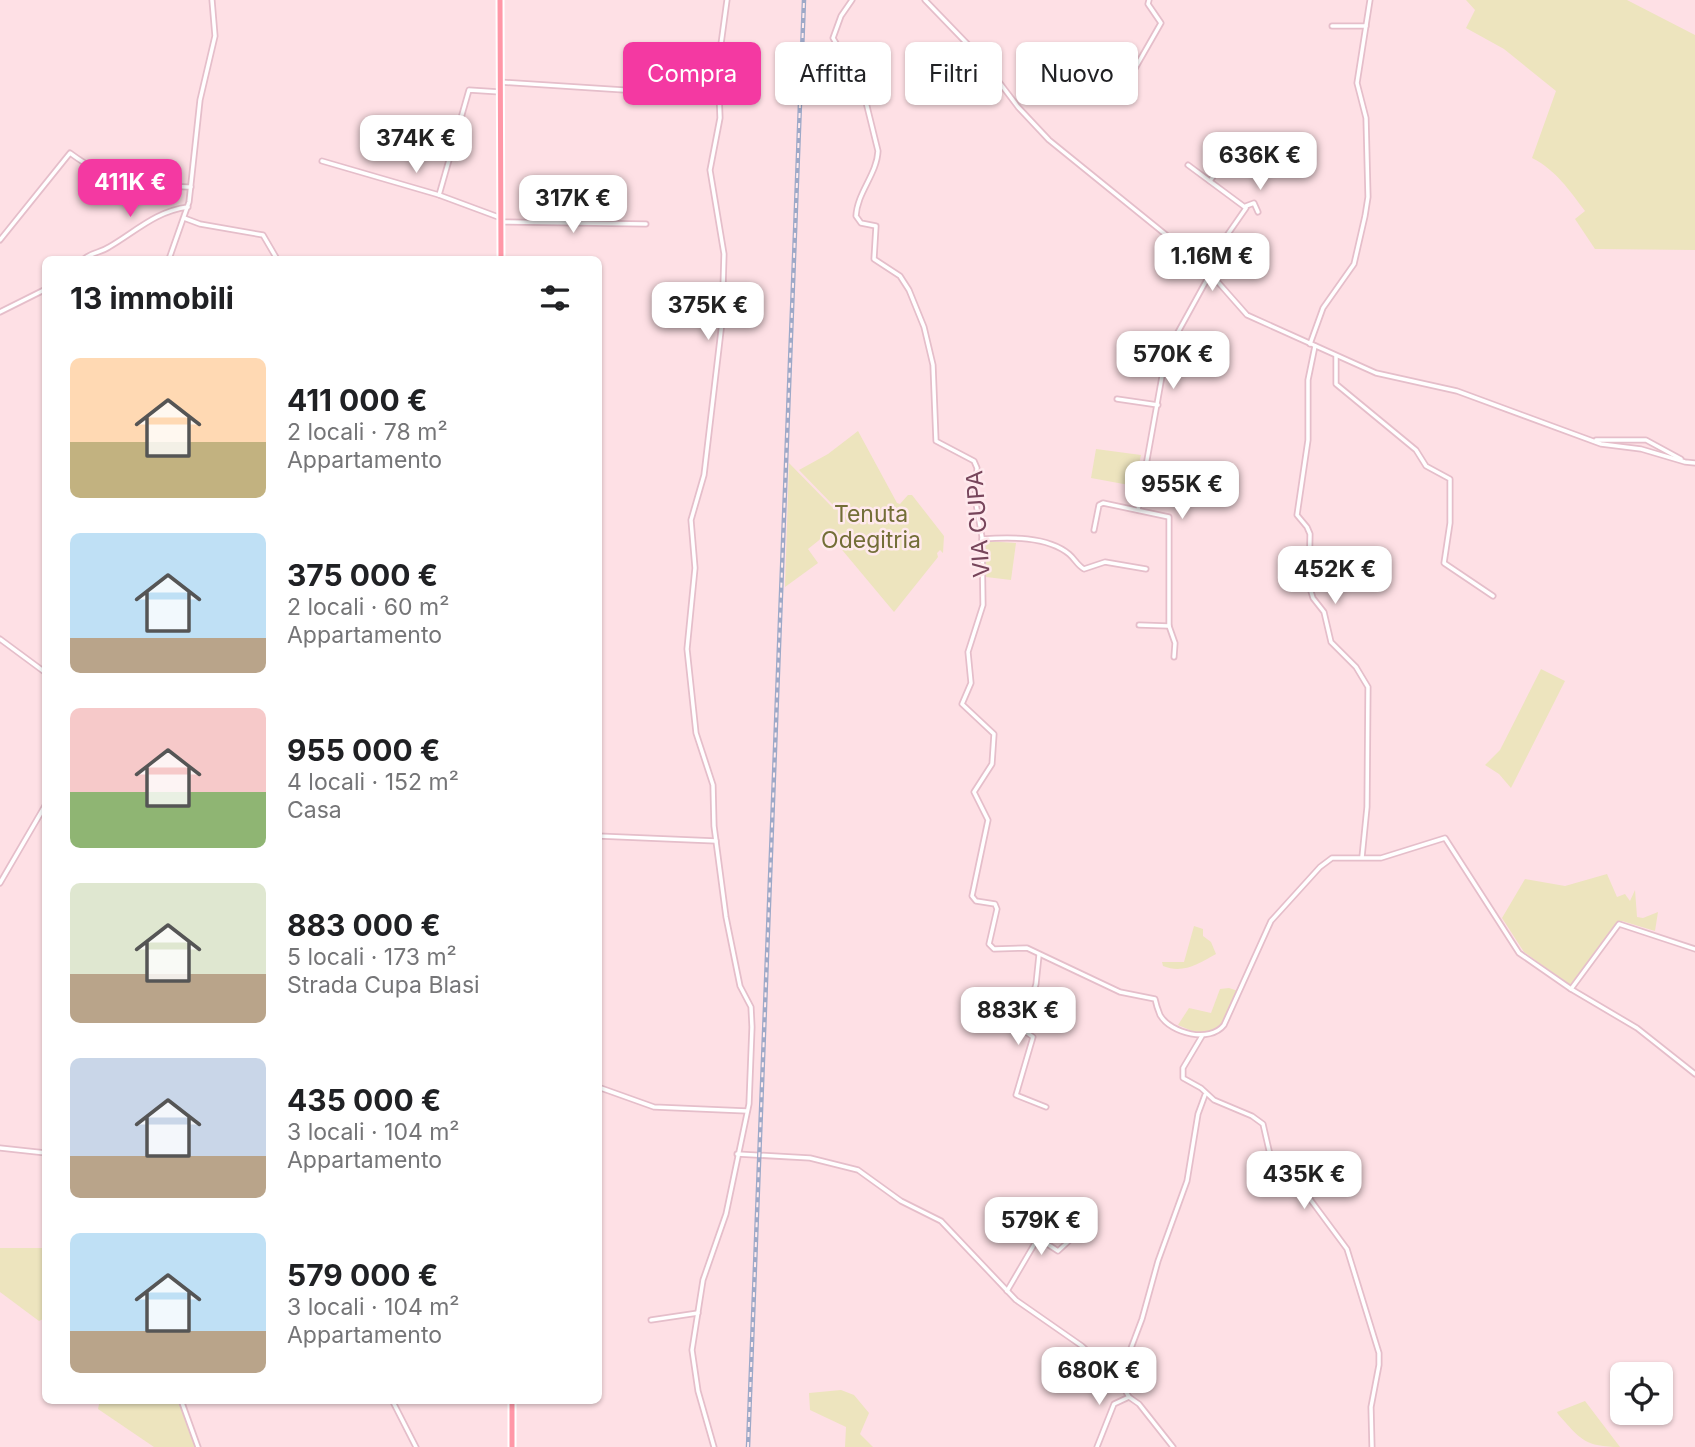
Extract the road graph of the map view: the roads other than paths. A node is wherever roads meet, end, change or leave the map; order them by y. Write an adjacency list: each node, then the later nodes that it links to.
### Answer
1 (212, 0): 18 (street)
2 (499, 0): 11 (main road)
3 (727, 0): 55 (street)
4 (852, 0): 45 (street, VIA CUPA)
5 (925, 0): 31 (street)
6 (1149, 0): 10 (street)
7 (1370, 0): 9 (street)
8 (1332, 26): 9 (street)
9 (1366, 26): 35 (street)
10 (1138, 63)
11 (500, 82): 12 (street); 13 (main road)
12 (623, 90)
13 (500, 92): 19 (street); 24 (main road)
14 (1235, 146): 17 (street)
15 (322, 161): 19 (street)
16 (1188, 165): 17 (street)
17 (1210, 181): 20 (street)
18 (191, 187): 21 (street); 26 (street)
19 (439, 195): 24 (street)
20 (1246, 206): 22 (street); 31 (street)
21 (188, 207): 23 (street); 27 (street)
22 (1258, 212)
23 (184, 218): 28 (street); 29 (street)
24 (501, 220): 25 (street); 30 (main road)
25 (646, 224)
26 (0, 240)
27 (87, 256)
28 (170, 256)
29 (275, 256)
30 (501, 256)
31 (1205, 267): 32 (street)
32 (1211, 273): 35 (street); 39 (street)
33 (42, 291): 34 (street)
34 (0, 312)
35 (1310, 344): 36 (street)
36 (1315, 346): 37 (street); 56 (street)
37 (1336, 356): 40 (street); 47 (street)
38 (1117, 399): 39 (street)
39 (1158, 405): 43 (street)
40 (1587, 439): 41 (street); 41 (street)
41 (1689, 463): 42 (street)
42 (1695, 463)
43 (1138, 510): 44 (street); 49 (street)
44 (1094, 530)
45 (982, 539): 46 (street); 59 (street, VIA CUPA)
46 (1146, 569)
47 (1493, 596)
48 (1139, 625): 49 (street)
49 (1169, 626): 51 (street)
50 (0, 639): 52 (street)
51 (1174, 657)
52 (42, 670)
53 (42, 811): 57 (street)
54 (602, 836): 55 (street)
55 (716, 841): 66 (street)
56 (1362, 857): 60 (street); 61 (street)
57 (0, 883)
58 (1695, 949): 60 (street)
59 (1039, 955): 61 (street); 65 (street)
60 (1570, 989): 62 (street)
61 (1202, 1036): 64 (street)
62 (1695, 1074)
63 (602, 1088): 66 (street)
64 (1205, 1094): 74 (street); 85 (street)
65 (1046, 1107)
66 (747, 1111): 69 (street)
67 (0, 1148): 68 (street)
68 (42, 1153)
69 (737, 1154): 71 (street); 72 (street)
70 (1071, 1239): 71 (street)
71 (1007, 1291): 74 (street)
72 (698, 1313): 73 (street); 82 (street)
73 (651, 1320)
74 (1119, 1380): 75 (street)
75 (1129, 1396): 83 (street); 84 (street)
76 (182, 1404): 79 (street)
77 (394, 1404): 80 (street)
78 (512, 1404): 81 (main road)
79 (198, 1447)
80 (416, 1447)
81 (512, 1447)
82 (714, 1447)
83 (1097, 1447)
84 (1173, 1447)
85 (1372, 1447)

